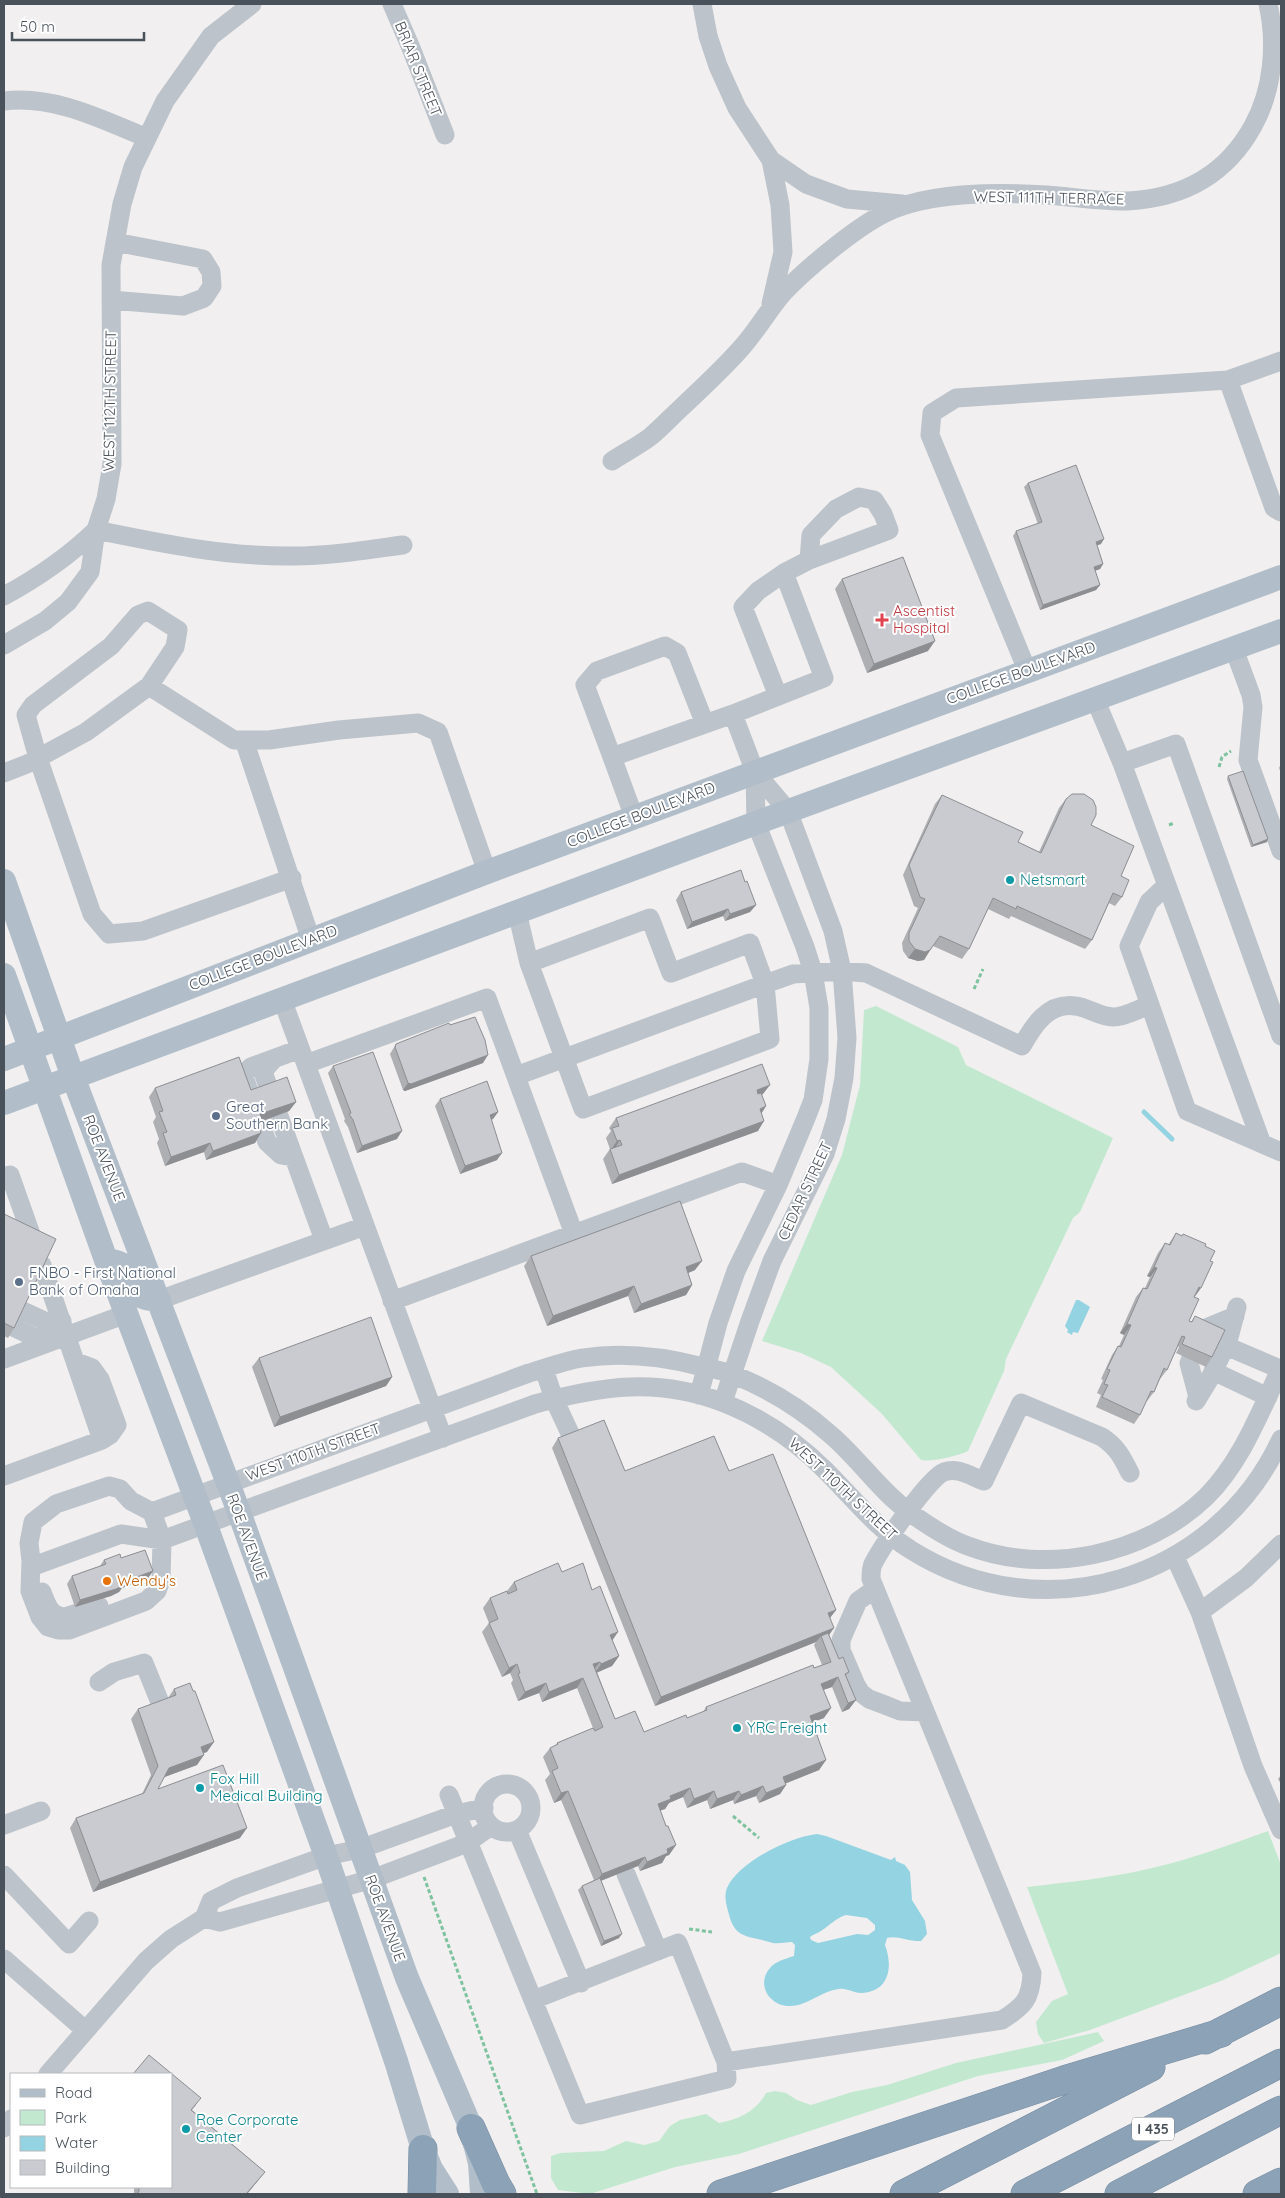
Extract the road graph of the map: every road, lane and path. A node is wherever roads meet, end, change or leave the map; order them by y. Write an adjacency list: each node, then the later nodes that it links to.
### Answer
1 (252, 4): 7 (street, WEST 112TH STREET)
2 (392, 4): 6 (street, BRIAR STREET)
3 (702, 4): 8 (street)
4 (1268, 4): 9 (street, WEST 111TH TERRACE)
5 (4, 101): 7 (street)
6 (445, 135)
7 (146, 138): 10 (street, WEST 112TH STREET)
8 (771, 160): 9 (street); 12 (street)
9 (906, 204): 12 (street, WEST 111TH TERRACE)
10 (115, 242): 11 (street, WEST 112TH STREET); 11 (street)
11 (111, 300): 17 (street, WEST 112TH STREET)
12 (768, 313): 15 (street, WEST 111TH TERRACE)
13 (1281, 361): 14 (street)
14 (1228, 380): 16 (street); 26 (street)
15 (612, 461)
16 (1281, 512)
17 (96, 530): 18 (street); 22 (street); 24 (street, WEST 112TH STREET)
18 (403, 545)
19 (809, 560): 20 (street)
20 (784, 573): 28 (street); 28 (street)
21 (1281, 577): 26 (main road, COLLEGE BOULEVARD)
22 (4, 596)
23 (1281, 631): 25 (main road)
24 (4, 644)
25 (1234, 648): 29 (main road); 45 (street)
26 (1027, 670): 38 (main road, COLLEGE BOULEVARD)
27 (149, 686): 32 (street); 35 (street); 35 (street)
28 (778, 696): 30 (street)
29 (1096, 699): 36 (street); 40 (main road)
30 (733, 714): 31 (street); 38 (street)
31 (704, 724): 34 (street); 34 (street)
32 (244, 740): 46 (street); 47 (street)
33 (1238, 746): 37 (path)
34 (612, 757): 41 (street)
35 (38, 758): 39 (street); 47 (street)
36 (1122, 763): 49 (street); 61 (street)
37 (1219, 768)
38 (755, 772): 40 (street, CEDAR STREET); 41 (main road, COLLEGE BOULEVARD); 42 (street, CEDAR STREET)
39 (4, 773)
40 (788, 811): 42 (main road); 54 (street, CEDAR STREET)
41 (634, 817): 46 (main road, COLLEGE BOULEVARD)
42 (756, 823): 50 (main road); 55 (street, CEDAR STREET)
43 (1174, 823): 44 (path)
44 (1169, 825)
45 (1281, 851)
46 (488, 872): 51 (main road, COLLEGE BOULEVARD)
47 (292, 878): 51 (street)
48 (4, 881): 62 (main road, ROE AVENUE)
49 (1166, 885): 60 (street); 71 (street)
50 (517, 912): 52 (street); 59 (main road)
51 (312, 940): 62 (main road, COLLEGE BOULEVARD)
52 (529, 963): 57 (street); 66 (street)
53 (983, 969): 58 (path)
54 (842, 971): 55 (street); 60 (street); 92 (street, CEDAR STREET)
55 (813, 972): 57 (street); 74 (street, CEDAR STREET)
56 (4, 975): 63 (main road)
57 (766, 984): 66 (street); 66 (street)
58 (974, 988)
59 (282, 999): 64 (street); 68 (main road)
60 (1150, 1005): 71 (street)
61 (1281, 1036)
62 (59, 1037): 63 (main road, COLLEGE BOULEVARD); 68 (main road, ROE AVENUE)
63 (29, 1048): 65 (main road, COLLEGE BOULEVARD); 69 (main road)
64 (303, 1057): 67 (street); 75 (street); 78 (street)
65 (4, 1059)
66 (564, 1059): 67 (street)
67 (516, 1076): 76 (street)
68 (73, 1077): 69 (main road); 81 (main road, ROE AVENUE)
69 (43, 1088): 70 (main road); 79 (main road)
70 (4, 1103)
71 (1262, 1144): 72 (street)
72 (1281, 1152)
73 (4, 1177): 77 (street)
74 (778, 1184): 76 (street); 89 (street, CEDAR STREET)
75 (365, 1226): 78 (street); 82 (street)
76 (574, 1234): 82 (street)
77 (33, 1240)
78 (324, 1240): 81 (street)
79 (106, 1260): 81 (main road); 83 (main road)
80 (42, 1265): 85 (street)
81 (158, 1300): 87 (main road, ROE AVENUE)
82 (392, 1300): 97 (street)
83 (126, 1314): 85 (street); 87 (main road); 104 (main road)
84 (17, 1318): 85 (street)
85 (64, 1330): 88 (street); 102 (street)
86 (1226, 1346): 91 (street); 91 (street); 93 (street)
87 (177, 1350): 103 (main road, ROE AVENUE)
88 (4, 1359)
89 (705, 1367): 90 (street, WEST 110TH STREET); 92 (street, WEST 110TH STREET); 94 (street, CEDAR STREET)
90 (544, 1368): 95 (street); 97 (street, WEST 110TH STREET)
91 (1213, 1371): 93 (street)
92 (732, 1374): 96 (street, CEDAR STREET); 107 (street, WEST 110TH STREET)
93 (1277, 1381): 107 (street, WEST 110TH STREET)
94 (699, 1395): 95 (street, WEST 110TH STREET); 96 (street, WEST 110TH STREET)
95 (554, 1399): 98 (street, WEST 110TH STREET); 100 (street)
96 (723, 1402): 109 (street, WEST 110TH STREET)
97 (432, 1408): 98 (street); 103 (street, WEST 110TH STREET)
98 (443, 1438): 106 (street, WEST 110TH STREET)
99 (1281, 1439): 112 (street, WEST 110TH STREET)
100 (587, 1472)
101 (1130, 1473): 107 (street)
102 (4, 1476)
103 (228, 1484): 104 (street, WEST 110TH STREET); 106 (main road, ROE AVENUE)
104 (195, 1495): 105 (street, WEST 110TH STREET); 108 (main road)
105 (152, 1512): 110 (street); 113 (street)
106 (239, 1512): 108 (street, WEST 110TH STREET); 130 (main road, ROE AVENUE)
107 (909, 1512): 109 (street)
108 (206, 1523): 110 (street, WEST 110TH STREET); 131 (main road)
109 (890, 1536): 112 (street, WEST 110TH STREET); 114 (street)
110 (162, 1540): 113 (street); 113 (street)
111 (1281, 1544): 115 (street)
112 (1175, 1557): 115 (street)
113 (33, 1566)
114 (875, 1589): 118 (street); 118 (street)
115 (1200, 1612): 127 (street)
116 (99, 1682): 117 (street)
117 (159, 1700)
118 (925, 1712): 148 (street)
119 (449, 1795): 122 (street)
120 (484, 1808): 122 (street); 125 (street); 126 (street)
121 (40, 1811): 124 (street)
122 (456, 1814): 129 (street); 130 (street)
123 (733, 1816): 128 (path)
124 (4, 1825)
125 (491, 1826): 126 (street); 129 (street)
126 (517, 1830): 143 (street)
127 (1281, 1830)
128 (759, 1838)
129 (467, 1843): 135 (street); 144 (street)
130 (360, 1849): 131 (street); 135 (main road, ROE AVENUE)
131 (326, 1856): 136 (main road); 137 (street)
132 (421, 1871): 159 (path)
133 (626, 1874): 141 (street)
134 (4, 1875): 138 (street)
135 (372, 1879): 136 (street); 152 (main road, ROE AVENUE)
136 (337, 1888): 137 (street); 153 (main road)
137 (204, 1918): 146 (street)
138 (89, 1922)
139 (689, 1928): 140 (path)
140 (712, 1932)
141 (658, 1951): 143 (street); 148 (street)
142 (4, 1958): 146 (street)
143 (581, 1983): 144 (street)
144 (533, 2000): 148 (street)
145 (1281, 2001): 147 (highway)
146 (85, 2030): 150 (street)
147 (1221, 2032): 160 (highway); 161 (highway)
148 (726, 2062)
149 (1281, 2063): 162 (highway, I 435)
150 (49, 2073)
151 (1281, 2110): 163 (highway, I 435)
152 (471, 2128): 157 (main road, ROE AVENUE); 158 (highway)
153 (423, 2149): 155 (highway); 156 (main road)
154 (1281, 2182): 164 (highway)
155 (422, 2194)
156 (447, 2194)
157 (482, 2194)
158 (502, 2194)
159 (537, 2194)
160 (721, 2194)
161 (904, 2194)
162 (1025, 2194)
163 (1119, 2194)
164 (1257, 2194)

